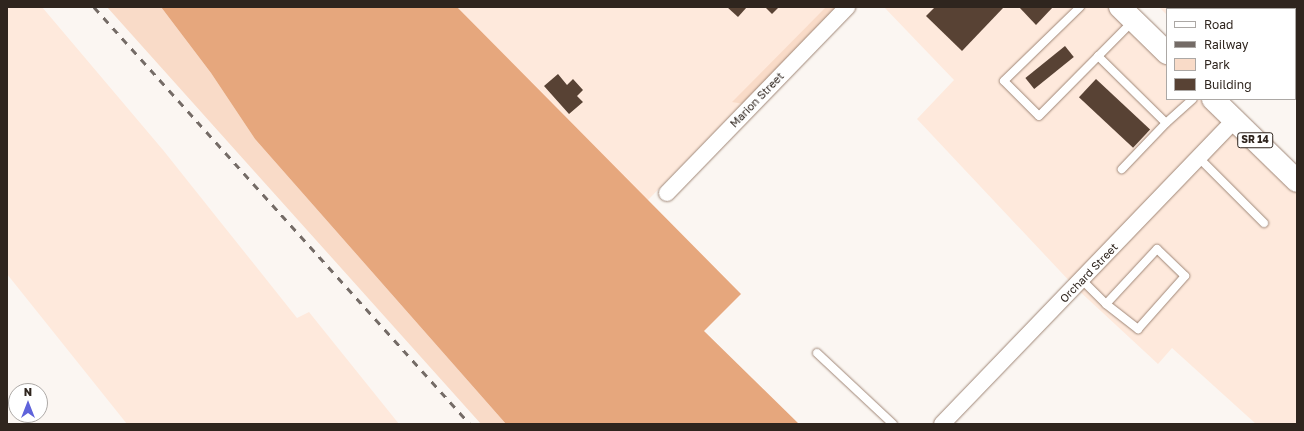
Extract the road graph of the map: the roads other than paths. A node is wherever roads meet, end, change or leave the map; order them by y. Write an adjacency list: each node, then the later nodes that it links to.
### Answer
1 (847, 7): 13 (street, Marion Street)
2 (1080, 7): 5 (lane)
3 (1127, 14): 4 (main road); 5 (lane)
4 (1166, 52)
5 (1098, 56): 9 (lane)
6 (1192, 100): 9 (lane)
7 (1214, 100): 8 (main road, SR 14)
8 (1235, 120): 10 (street, Orchard Street); 12 (main road, SR 14)
9 (1166, 123): 11 (lane)
10 (1199, 158): 14 (lane); 15 (street, Orchard Street)
11 (1122, 169)
12 (1297, 181)
13 (667, 193)
14 (1264, 223)
15 (1082, 280): 16 (lane); 19 (street, Orchard Street)
16 (1106, 304): 16 (lane)
17 (817, 353): 18 (lane)
18 (893, 424)
19 (942, 424)

